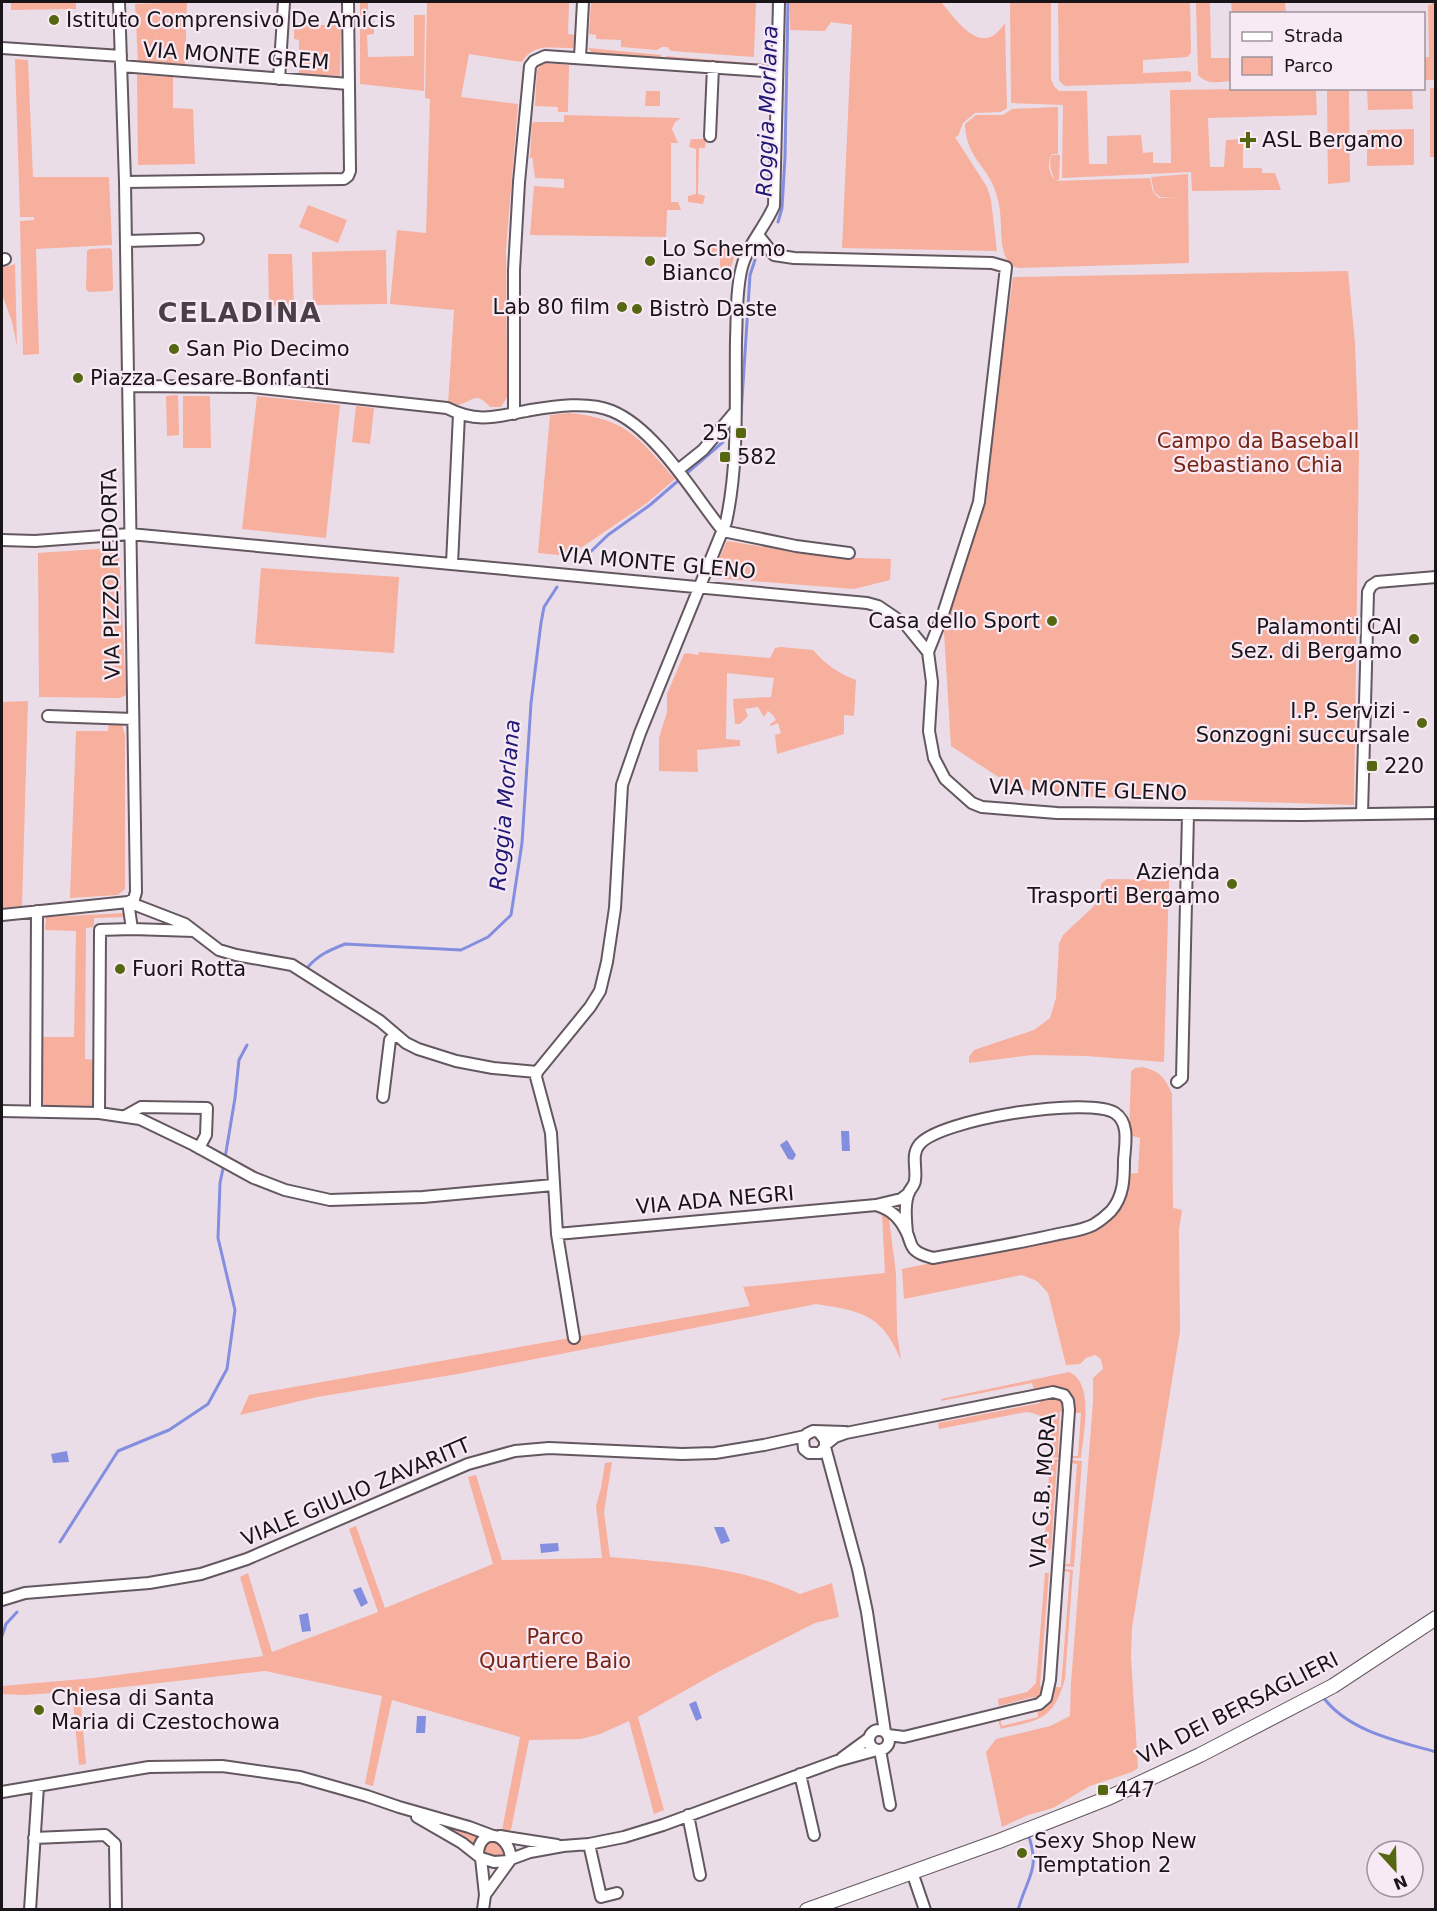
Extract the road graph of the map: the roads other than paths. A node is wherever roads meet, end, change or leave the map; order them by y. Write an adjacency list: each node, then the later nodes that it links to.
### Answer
1 (119, 2): 8 (street, VIA PIZZO REDORTA)
2 (284, 2): 11 (street)
3 (348, 2): 12 (street)
4 (583, 2): 7 (street)
5 (778, 2): 10 (street)
6 (2, 48): 8 (street, VIA MONTE GREM)
7 (580, 57): 9 (street); 21 (street)
8 (121, 61): 11 (street, VIA MONTE GREM); 14 (street, VIA PIZZO REDORTA)
9 (713, 67): 10 (street); 13 (street)
10 (777, 72): 15 (street)
11 (279, 79): 12 (street, VIA MONTE GREM)
12 (349, 84): 14 (street)
13 (710, 136)
14 (124, 182): 17 (street, VIA PIZZO REDORTA)
15 (759, 236): 19 (street); 30 (street)
16 (198, 239): 17 (street)
17 (126, 241): 18 (street, VIA PIZZO REDORTA)
18 (128, 386): 20 (street); 24 (street, VIA PIZZO REDORTA)
19 (734, 413): 22 (street); 23 (street)
20 (459, 414): 21 (street); 27 (street)
21 (514, 414): 22 (street)
22 (683, 476): 23 (street)
23 (723, 531): 26 (street); 29 (street)
24 (130, 534): 25 (street, VIA MONTE GLENO); 27 (street, VIA MONTE GLENO); 32 (street, VIA PIZZO REDORTA)
25 (2, 540)
26 (849, 553)
27 (452, 564): 29 (street, VIA MONTE GLENO)
28 (1436, 577): 35 (street)
29 (702, 587): 30 (street, VIA MONTE GLENO); 42 (street)
30 (928, 652): 34 (street, VIA MONTE GLENO)
31 (48, 716): 32 (street)
32 (133, 719): 36 (street, VIA PIZZO REDORTA)
33 (1436, 813): 35 (street, VIA MONTE GLENO)
34 (1188, 814): 35 (street, VIA MONTE GLENO); 43 (street)
35 (1362, 814)
36 (128, 902): 37 (street); 39 (street); 40 (street)
37 (37, 911): 38 (street); 46 (street)
38 (2, 915)
39 (132, 929): 40 (street); 47 (street)
40 (194, 931): 41 (street)
41 (395, 1035): 42 (street); 44 (street)
42 (537, 1072): 50 (street)
43 (1177, 1082)
44 (383, 1097)
45 (2, 1111): 46 (street)
46 (36, 1112): 47 (street)
47 (99, 1113): 48 (street)
48 (125, 1116): 49 (street); 49 (street)
49 (199, 1148): 50 (street)
50 (553, 1185): 54 (street)
51 (909, 1193): 52 (street, VIA ADA NEGRI); 53 (street); 53 (street)
52 (876, 1205): 53 (street); 54 (street, VIA ADA NEGRI)
53 (907, 1233)
54 (557, 1234): 55 (street)
55 (574, 1338)
56 (819, 1432): 57 (street, VIA G.B. MORA); 58 (street, VIALE GIULIO ZAVARITT); 60 (street)
57 (846, 1433): 60 (street, VIA G.B. MORA); 67 (street, VIA G.B. MORA)
58 (804, 1436): 59 (street, VIALE GIULIO ZAVARITT); 61 (street)
59 (764, 1445): 61 (street, VIALE GIULIO ZAVARITT); 63 (street, VIALE GIULIO ZAVARITT)
60 (825, 1446): 61 (street); 62 (street)
61 (808, 1451): 62 (street)
62 (832, 1476): 65 (street)
63 (2, 1600)
64 (1436, 1618): 84 (street, VIA DEI BERSAGLIERI)
65 (881, 1701): 66 (street); 68 (street)
66 (887, 1733): 67 (street); 68 (street); 69 (street)
67 (922, 1733): 69 (street)
68 (869, 1736): 69 (street); 70 (street)
69 (881, 1749): 70 (street); 74 (street)
70 (837, 1761): 71 (street)
71 (800, 1774): 76 (street); 77 (street)
72 (38, 1786): 73 (street); 75 (street); 79 (street)
73 (2, 1792)
74 (890, 1805)
75 (399, 1807): 78 (street); 82 (street)
76 (687, 1815): 80 (street); 85 (street)
77 (814, 1835)
78 (496, 1836): 81 (street); 82 (street); 83 (street)
79 (34, 1838): 88 (street); 89 (street)
80 (589, 1844): 81 (street); 86 (street)
81 (563, 1846): 83 (street)
82 (479, 1856): 83 (street); 87 (street)
83 (510, 1860): 87 (street)
84 (912, 1872): 91 (street, VIA DEI BERSAGLIERI); 92 (street)
85 (700, 1875)
86 (617, 1893)
87 (485, 1894): 90 (street)
88 (30, 1910)
89 (116, 1910)
90 (483, 1910)
91 (807, 1910)
92 (925, 1910)

